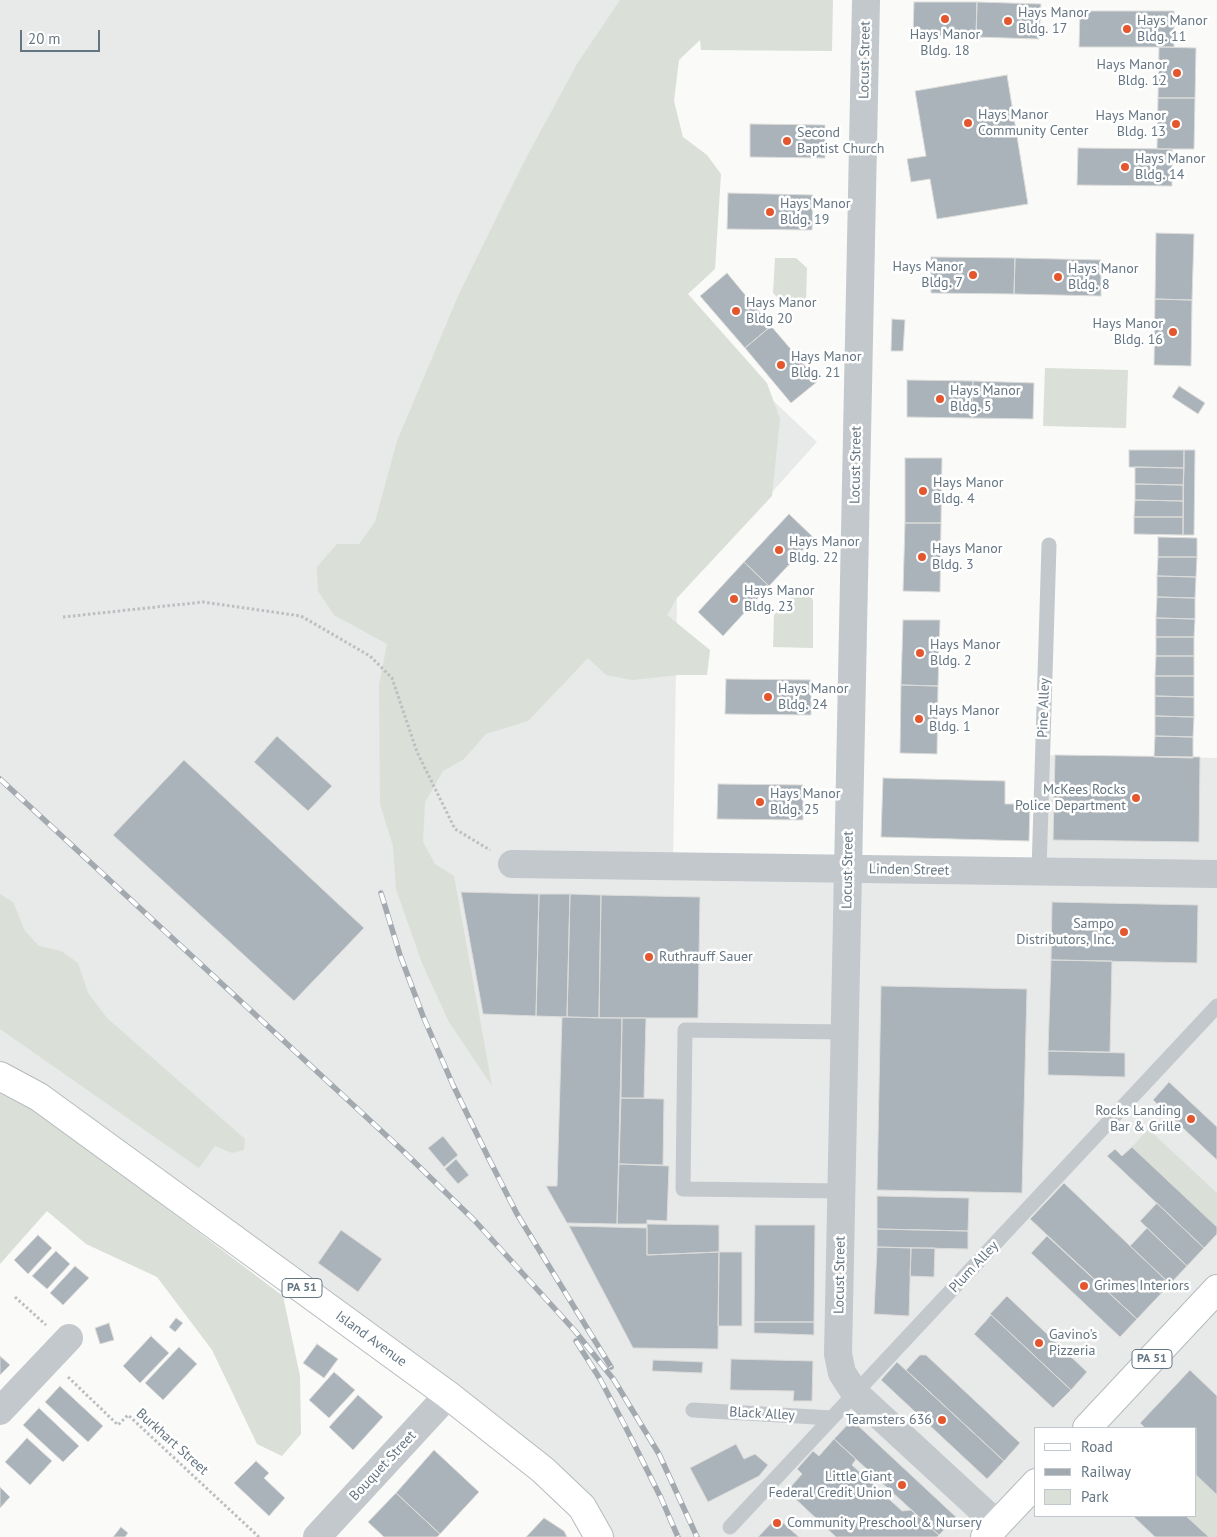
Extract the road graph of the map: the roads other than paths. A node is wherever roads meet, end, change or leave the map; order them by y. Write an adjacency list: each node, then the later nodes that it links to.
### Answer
1 (866, 0): 4 (street, Locust Street)
2 (1049, 545): 5 (lane, Pine Alley)
3 (512, 864): 4 (street, Linden Street)
4 (848, 869): 5 (street, Linden Street); 8 (street, Locust Street)
5 (1039, 871): 6 (street, Linden Street)
6 (1217, 874)
7 (1217, 1006): 13 (lane, Plum Alley)
8 (845, 1032): 10 (street, Locust Street); 10 (lane)
9 (0, 1076): 14 (main road, Island Avenue / PA 51)
10 (842, 1191): 13 (street, Locust Street)
11 (1217, 1289): 18 (main road, PA 51)
12 (61, 1347): 16 (street)
13 (855, 1393): 17 (lane, Plum Alley); 21 (street, Locust Street)
14 (448, 1395): 22 (street, Bouquet Street); 23 (main road, Island Avenue / PA 51)
15 (693, 1410): 17 (lane, Black Alley)
16 (0, 1411)
17 (832, 1418): 20 (lane, Plum Alley)
18 (1088, 1427)
19 (1034, 1485): 21 (main road)
20 (730, 1527)
21 (991, 1530)
22 (317, 1537)
23 (599, 1537)

